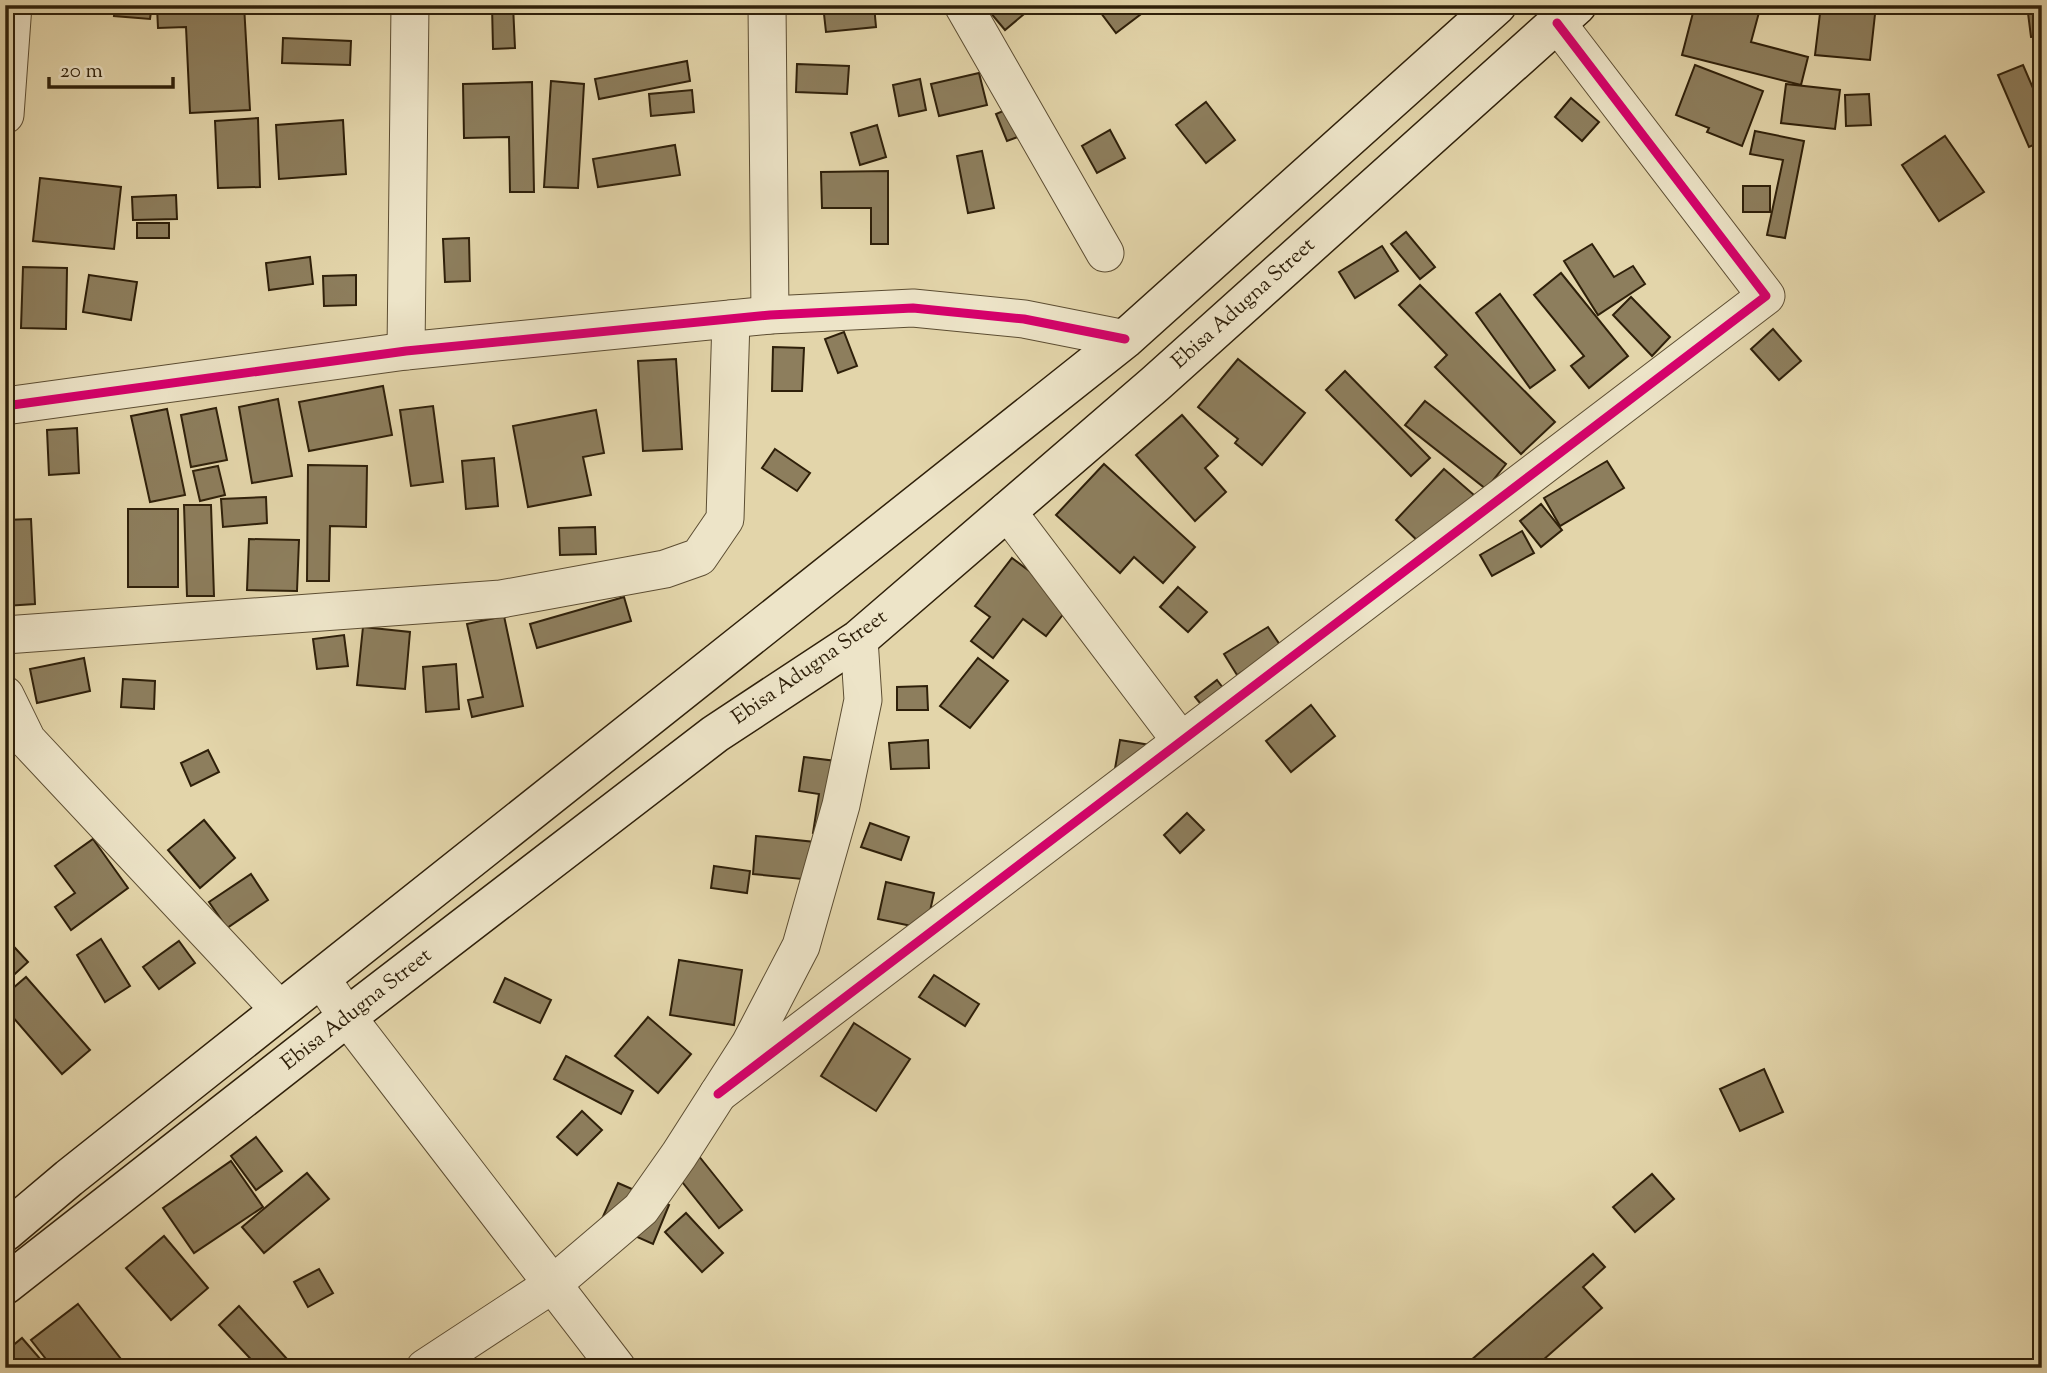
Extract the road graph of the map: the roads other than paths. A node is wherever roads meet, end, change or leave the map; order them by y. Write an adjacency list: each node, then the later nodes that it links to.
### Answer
1 (13, 5): 7 (street)
2 (410, 5): 12 (street)
3 (767, 5): 9 (street)
4 (963, 5): 8 (street)
5 (1497, 5): 11 (main road)
6 (1567, 14): 14 (main road, Ebisa Adugna Street); 18 (street)
7 (5, 115)
8 (1105, 253)
9 (770, 316): 10 (street); 11 (street)
10 (731, 319): 12 (street); 15 (street)
11 (1125, 339): 20 (main road)
12 (406, 351): 13 (street)
13 (5, 406)
14 (1007, 511): 16 (main road, Ebisa Adugna Street); 18 (street)
15 (5, 635)
16 (859, 639): 22 (main road, Ebisa Adugna Street); 23 (street)
17 (5, 695): 19 (street)
18 (1181, 741): 23 (street)
19 (16, 747): 21 (street)
20 (321, 978): 21 (main road); 22 (street)
21 (280, 1010): 24 (main road)
22 (347, 1017): 25 (street); 26 (main road, Ebisa Adugna Street)
23 (718, 1094): 25 (street)
24 (5, 1232)
25 (553, 1284): 27 (street); 28 (street)
26 (5, 1285)
27 (425, 1368)
28 (617, 1368)

